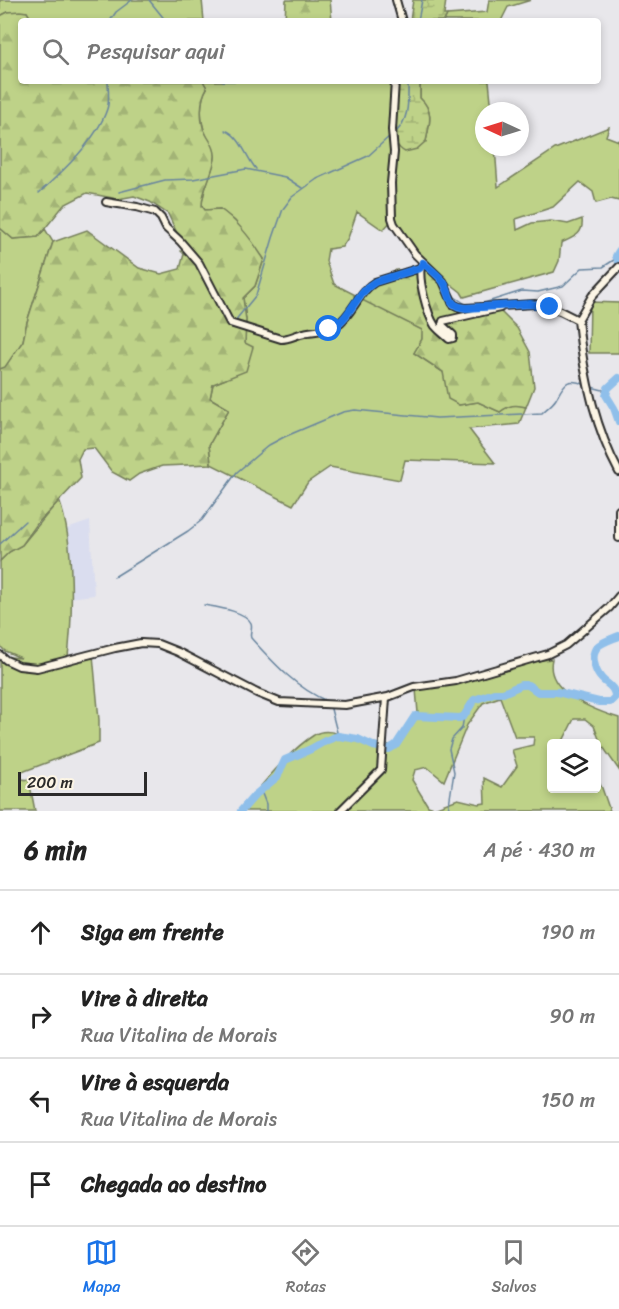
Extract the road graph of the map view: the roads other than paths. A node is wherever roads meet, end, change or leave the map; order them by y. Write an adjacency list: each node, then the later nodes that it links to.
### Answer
1 (396, 0): 2 (street)
2 (401, 18)
3 (395, 84): 5 (street)
4 (106, 202): 5 (street)
5 (422, 266): 7 (street); 7 (street)
6 (618, 268): 8 (street)
7 (507, 305): 8 (street)
8 (578, 320): 9 (street)
9 (619, 472)
10 (619, 510): 11 (street)
11 (619, 538)
12 (619, 596): 14 (street)
13 (0, 655): 14 (street)
14 (386, 698): 15 (street)
15 (340, 811)

